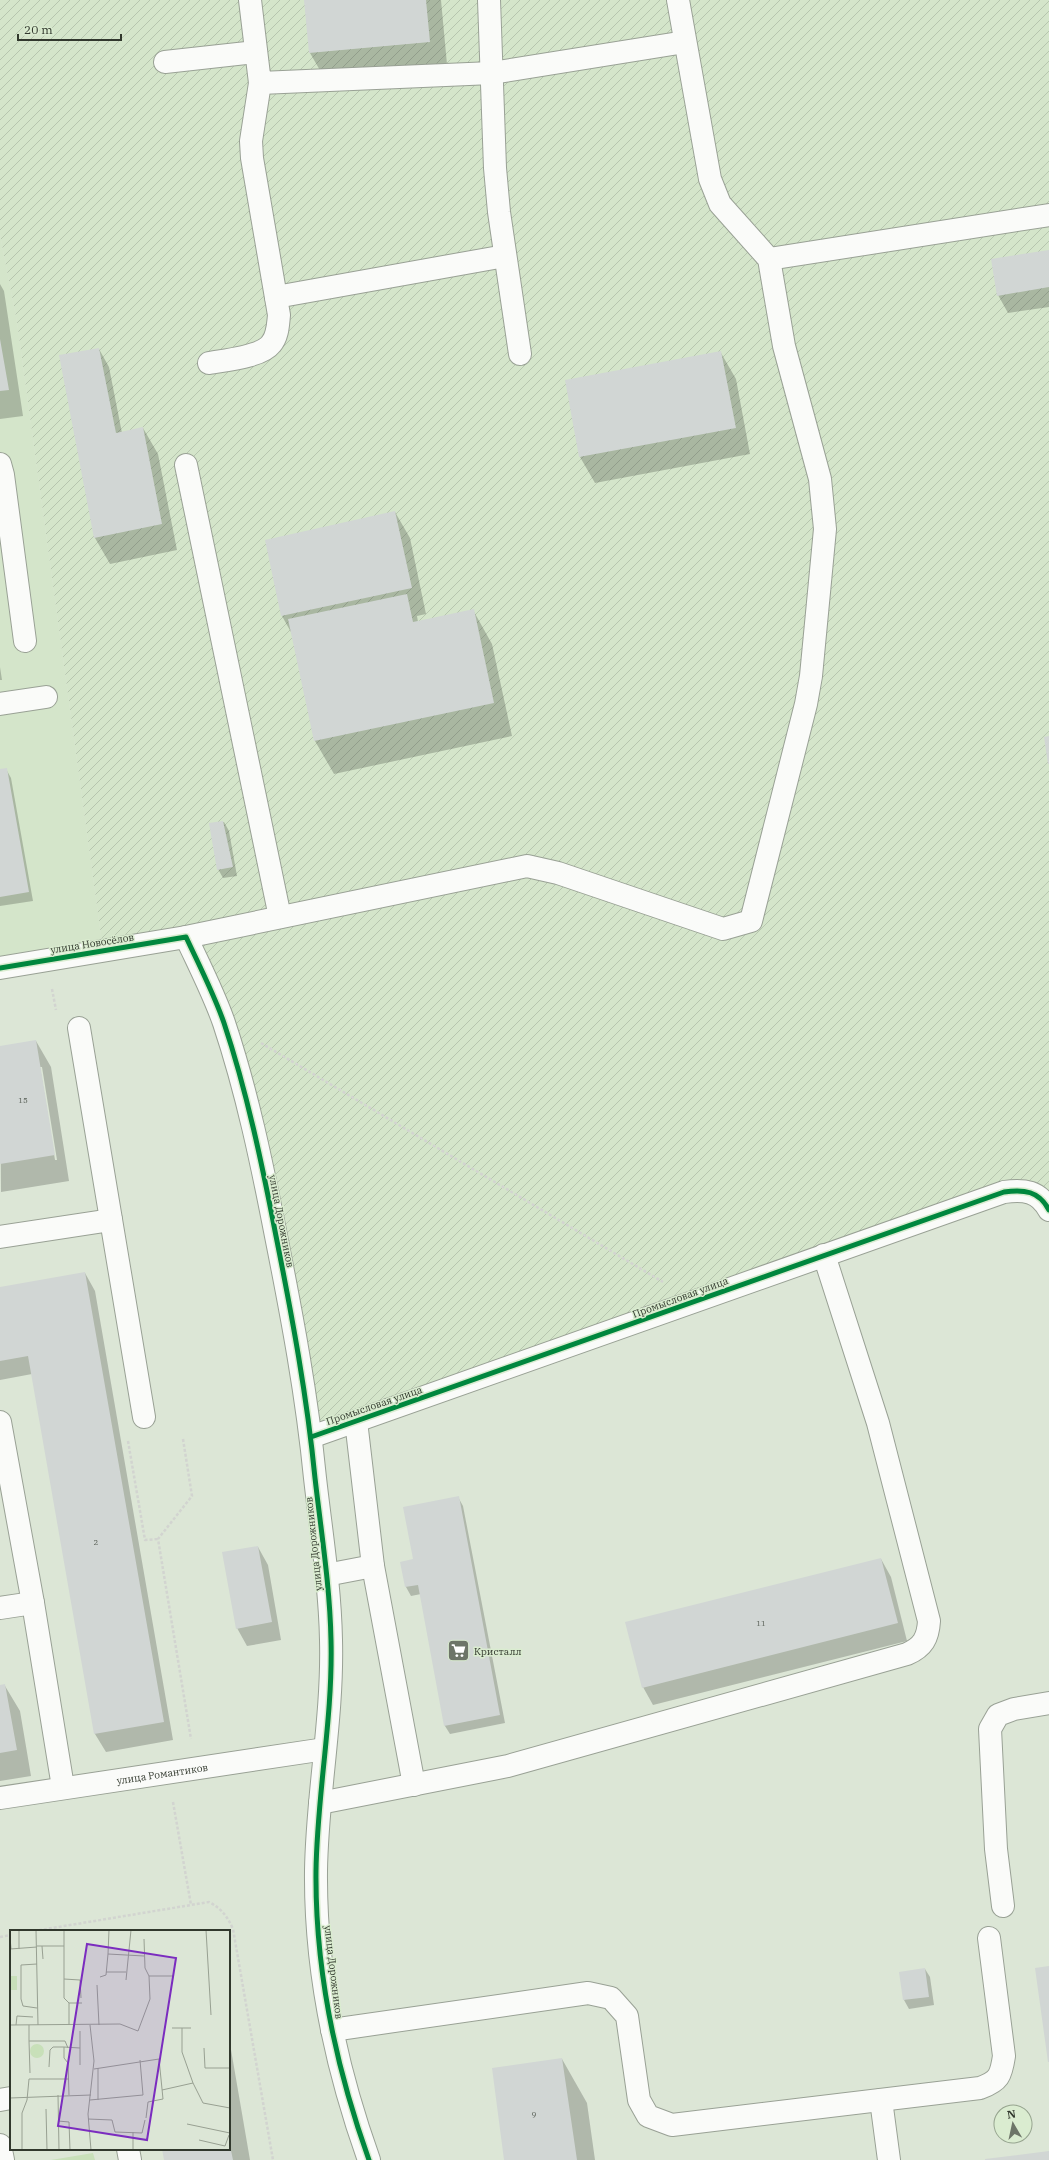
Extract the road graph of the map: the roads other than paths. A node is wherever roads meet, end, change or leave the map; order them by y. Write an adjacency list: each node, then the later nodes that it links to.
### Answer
1 (250, 0): 5 (street)
2 (489, 0): 7 (street)
3 (678, 0): 4 (street)
4 (685, 42): 7 (street); 11 (street)
5 (256, 52): 6 (street); 8 (street)
6 (164, 62)
7 (492, 73): 8 (street); 10 (street)
8 (260, 84): 12 (street)
9 (1049, 215): 11 (street)
10 (505, 256): 12 (street); 13 (street)
11 (769, 259): 20 (street, улица Новосёлов)
12 (276, 297): 14 (street)
13 (520, 354)
14 (209, 363)
15 (0, 464): 17 (street)
16 (186, 465): 20 (street)
17 (25, 641)
18 (46, 697): 19 (street)
19 (0, 704)
20 (280, 917): 21 (street, улица Новосёлов)
21 (186, 937): 22 (street, улица Новосёлов); 31 (street, улица Дорожников)
22 (0, 968)
23 (79, 1028): 25 (street)
24 (1049, 1210): 27 (street, Промысловая улица)
25 (111, 1220): 26 (street); 28 (street)
26 (0, 1237)
27 (824, 1255): 29 (street, Промысловая улица); 38 (street)
28 (144, 1417)
29 (356, 1421): 31 (street, Промысловая улица); 32 (street)
30 (0, 1422): 34 (street)
31 (311, 1437): 33 (street, улица Дорожников)
32 (373, 1566): 33 (street); 38 (street)
33 (326, 1575): 37 (street, улица Дорожников)
34 (33, 1603): 35 (street); 39 (street)
35 (0, 1608)
36 (1049, 1703): 42 (street)
37 (325, 1749): 39 (street, улица Романтиков); 41 (street, улица Дорожников)
38 (414, 1785): 41 (street)
39 (63, 1787): 40 (street, улица Романтиков)
40 (0, 1798)
41 (320, 1803): 44 (street, улица Дорожников)
42 (1003, 1906)
43 (989, 1938): 47 (street)
44 (332, 2030): 47 (street); 52 (street, улица Дорожников)
45 (10, 2098): 46 (street)
46 (0, 2100)
47 (881, 2100): 53 (street)
48 (0, 2145): 50 (street)
49 (128, 2150): 51 (street)
50 (3, 2160)
51 (130, 2160)
52 (369, 2160)
53 (888, 2160)

